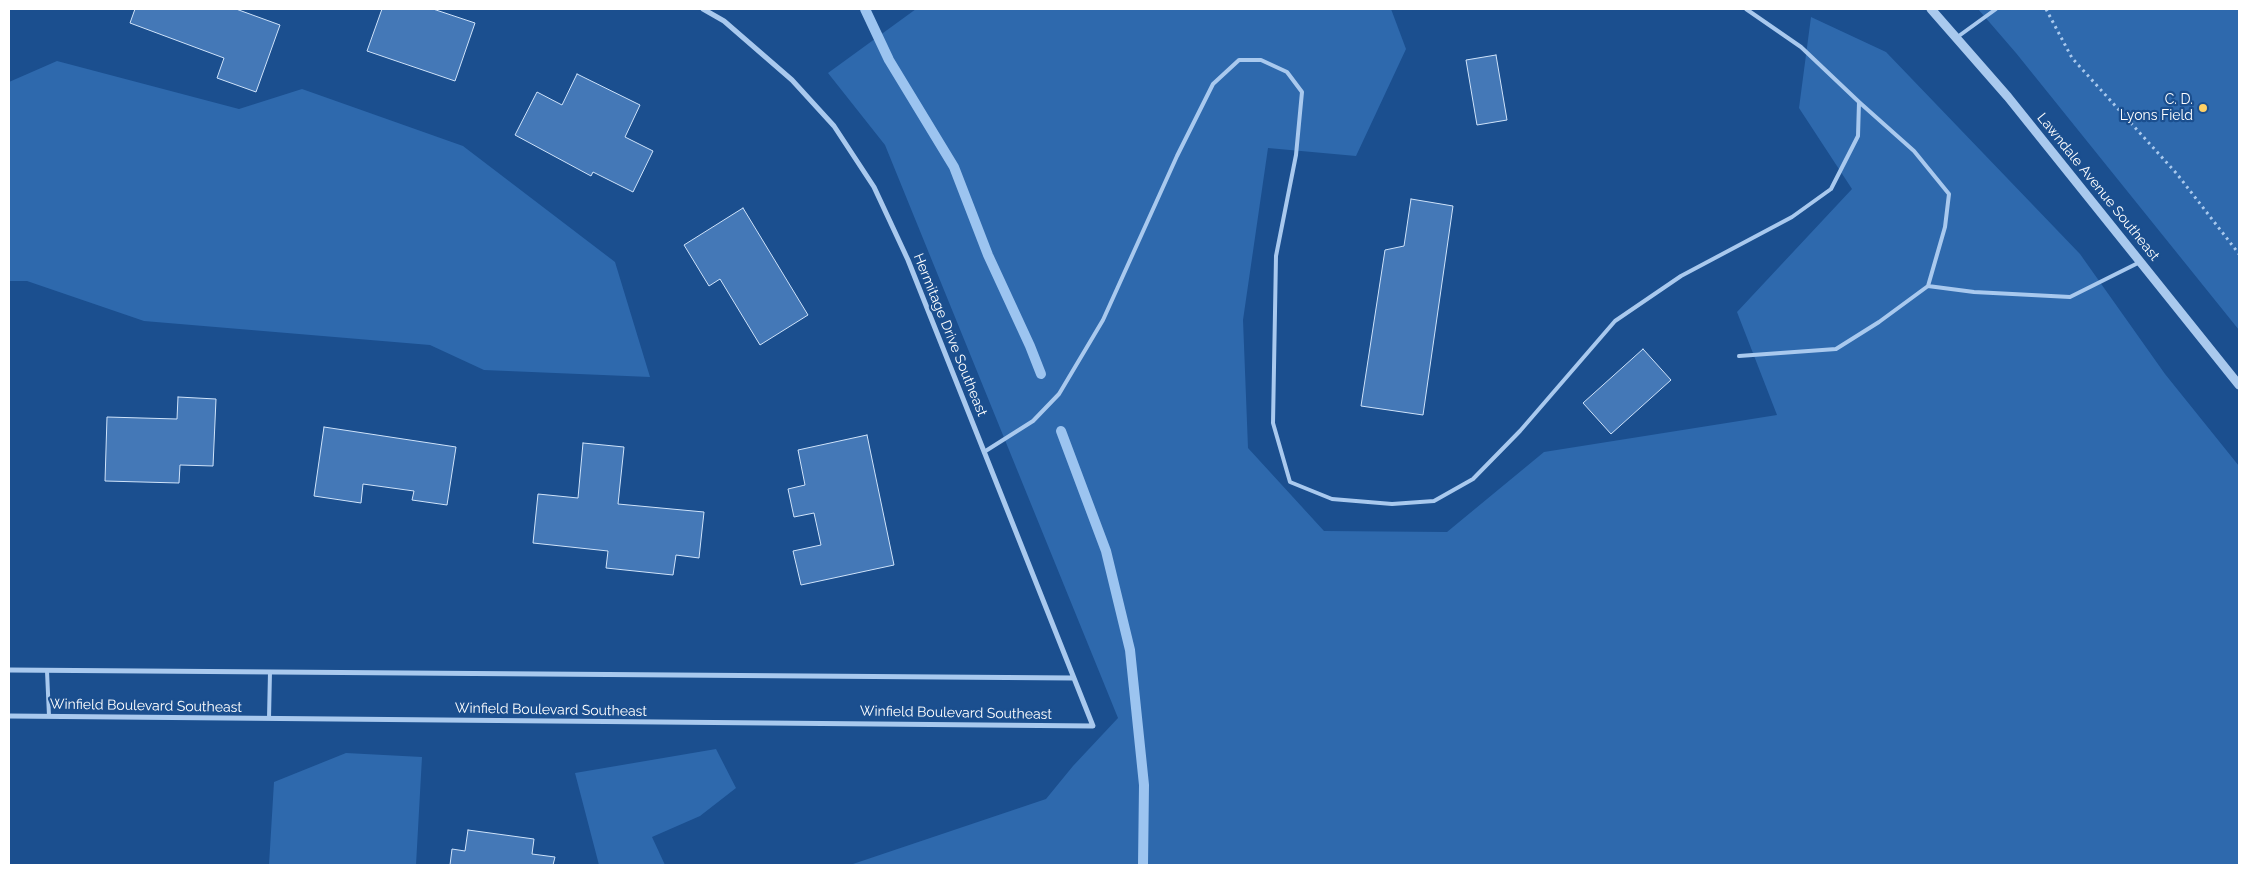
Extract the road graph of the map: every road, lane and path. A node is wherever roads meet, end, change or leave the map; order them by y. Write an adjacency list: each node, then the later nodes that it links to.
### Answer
1 (703, 9): 13 (street, Hermitage Drive Southeast)
2 (1746, 9): 7 (lane)
3 (1931, 9): 6 (street, Lawndale Avenue Southeast)
4 (1996, 9): 6 (lane)
5 (2046, 9): 8 (path)
6 (1956, 38): 9 (street, Lawndale Avenue Southeast)
7 (1859, 102): 10 (lane); 13 (lane)
8 (2239, 254)
9 (2140, 262): 10 (lane); 12 (street, Lawndale Avenue Southeast)
10 (1928, 286): 11 (lane)
11 (1739, 356)
12 (2239, 385)
13 (984, 452): 17 (street, Hermitage Drive Southeast)
14 (9, 670): 15 (street)
15 (47, 670): 16 (street); 19 (lane)
16 (270, 672): 17 (street); 20 (lane)
17 (1073, 678): 21 (street, Hermitage Drive Southeast)
18 (9, 716): 19 (street, Winfield Boulevard Southeast)
19 (49, 716): 20 (street, Winfield Boulevard Southeast)
20 (269, 718): 21 (street, Winfield Boulevard Southeast)
21 (1092, 726)

